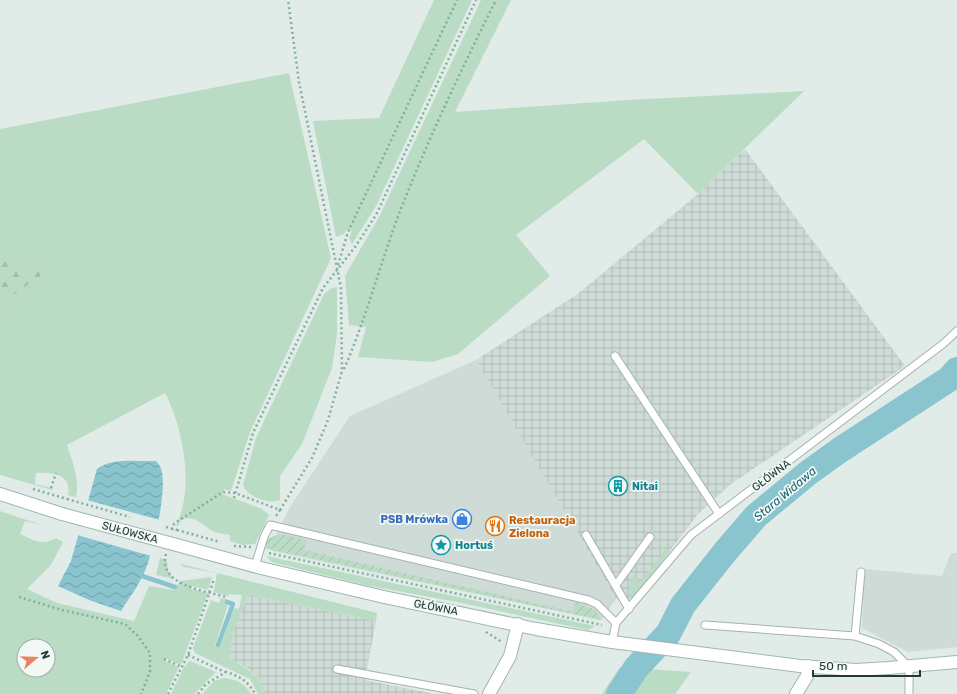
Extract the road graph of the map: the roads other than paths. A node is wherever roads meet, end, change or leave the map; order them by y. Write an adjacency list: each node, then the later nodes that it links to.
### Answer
1 (957, 330): 4 (lane, GŁÓWNA)
2 (615, 356): 4 (lane)
3 (0, 494): 7 (main road, SUŁOWSKA, bridge)
4 (719, 514): 10 (lane, GŁÓWNA)
5 (586, 535): 9 (lane)
6 (650, 537): 9 (lane)
7 (258, 567): 11 (lane); 12 (main road, GŁÓWNA)
8 (861, 572): 14 (lane)
9 (616, 584): 10 (lane)
10 (629, 608): 11 (lane, GŁÓWNA)
11 (616, 623): 15 (lane, GŁÓWNA)
12 (518, 624): 15 (main road, GŁÓWNA); 21 (main road)
13 (705, 625): 14 (lane)
14 (855, 636): 18 (lane)
15 (612, 642): 17 (main road, GŁÓWNA)
16 (957, 662): 18 (main road, GŁÓWNA)
17 (804, 666): 18 (main road, GŁÓWNA); 22 (main road)
18 (909, 667): 23 (lane)
19 (337, 669): 20 (lane)
20 (474, 694)
21 (488, 694)
22 (796, 694)
23 (909, 694)

